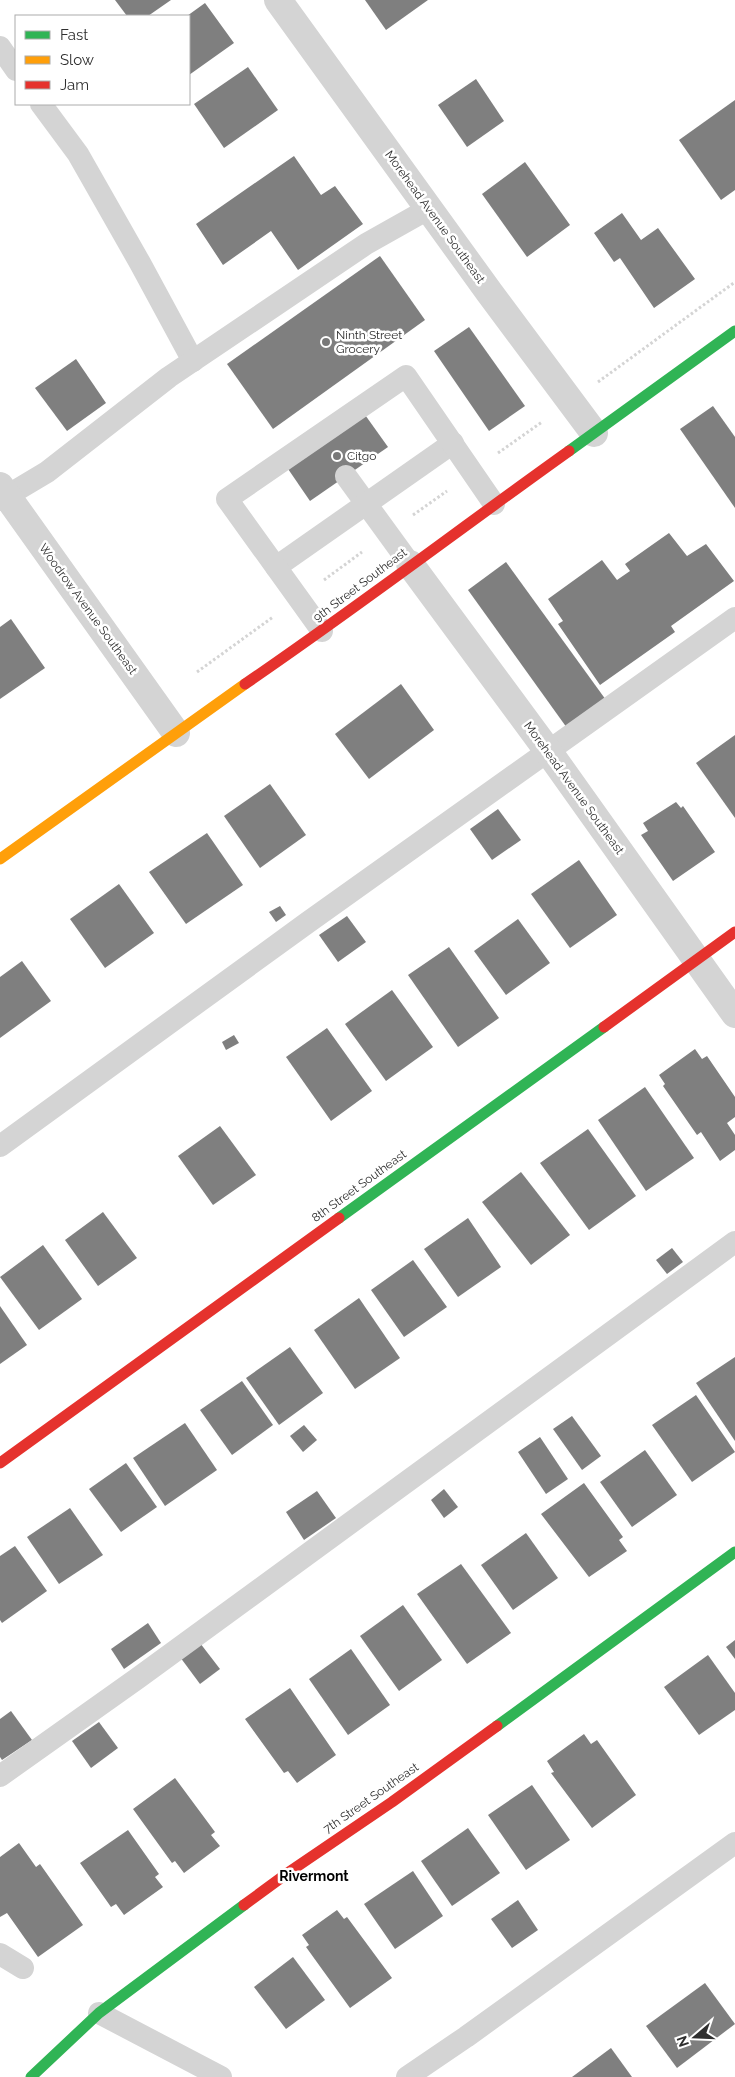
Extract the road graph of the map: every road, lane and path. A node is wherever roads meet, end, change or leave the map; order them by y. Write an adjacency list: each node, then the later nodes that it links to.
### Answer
1 (278, 0): 5 (street, Morehead Avenue Southeast)
2 (0, 47): 3 (lane)
3 (15, 69)
4 (42, 105): 7 (lane)
5 (430, 208): 7 (lane); 8 (street, Morehead Avenue Southeast)
6 (735, 331): 8 (street, 9th Street Southeast)
7 (193, 361): 11 (lane)
8 (594, 433): 13 (street, 9th Street Southeast)
9 (453, 443): 12 (lane); 13 (lane); 15 (lane)
10 (346, 476): 12 (lane)
11 (2, 494): 18 (street, Woodrow Avenue Southeast)
12 (367, 503): 14 (lane); 15 (lane)
13 (494, 504): 14 (street, 9th Street Southeast)
14 (410, 564): 17 (street, 9th Street Southeast); 19 (street, Morehead Avenue Southeast)
15 (276, 567): 17 (lane)
16 (735, 618): 19 (lane)
17 (322, 631): 18 (street, 9th Street Southeast)
18 (176, 733): 20 (street, 9th Street Southeast)
19 (548, 752): 22 (street, Morehead Avenue Southeast); 24 (lane)
20 (0, 859)
21 (735, 932): 22 (street, 8th Street Southeast)
22 (697, 960): 23 (street, Morehead Avenue Southeast); 26 (street, 8th Street Southeast)
23 (735, 1014)
24 (0, 1146)
25 (735, 1242): 28 (lane)
26 (0, 1463)
27 (735, 1552): 32 (street, 7th Street Southeast)
28 (0, 1776)
29 (735, 1843): 35 (lane)
30 (0, 1954): 31 (lane)
31 (24, 1968)
32 (98, 2013): 33 (street, 7th Street Southeast); 34 (lane)
33 (31, 2077)
34 (221, 2077)
35 (407, 2077)

